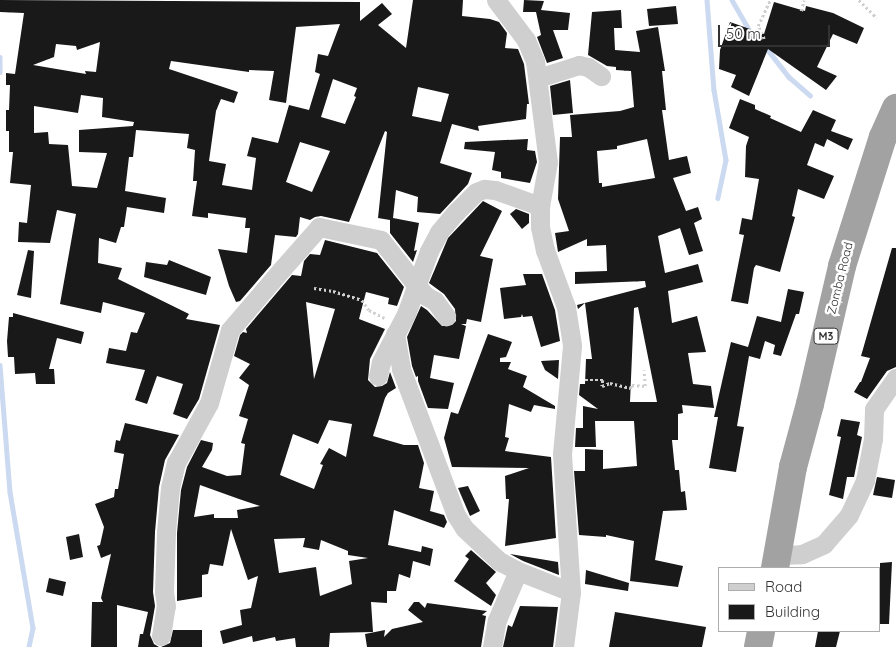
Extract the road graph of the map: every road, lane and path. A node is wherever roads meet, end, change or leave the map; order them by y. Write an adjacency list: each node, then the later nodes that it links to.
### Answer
1 (496, 0): 9 (street)
2 (770, 0): 7 (path)
3 (804, 0): 5 (path)
4 (860, 0): 6 (path)
5 (801, 11)
6 (877, 18)
7 (764, 39)
8 (601, 76): 9 (street)
9 (538, 78): 11 (street)
10 (896, 108): 20 (highway, Zomba Road / M3)
11 (540, 206): 12 (street); 16 (street)
12 (417, 286): 14 (street); 15 (street); 24 (street)
13 (314, 288): 15 (path)
14 (446, 316)
15 (395, 334): 18 (street); 21 (street)
16 (570, 369): 17 (path); 22 (street)
17 (644, 370)
18 (378, 376)
19 (896, 378): 20 (street)
20 (777, 561)
21 (518, 571): 22 (street); 25 (street)
22 (571, 592): 26 (street)
23 (761, 632): 27 (highway)
24 (161, 636)
25 (492, 647)
26 (564, 647)
27 (758, 647)

